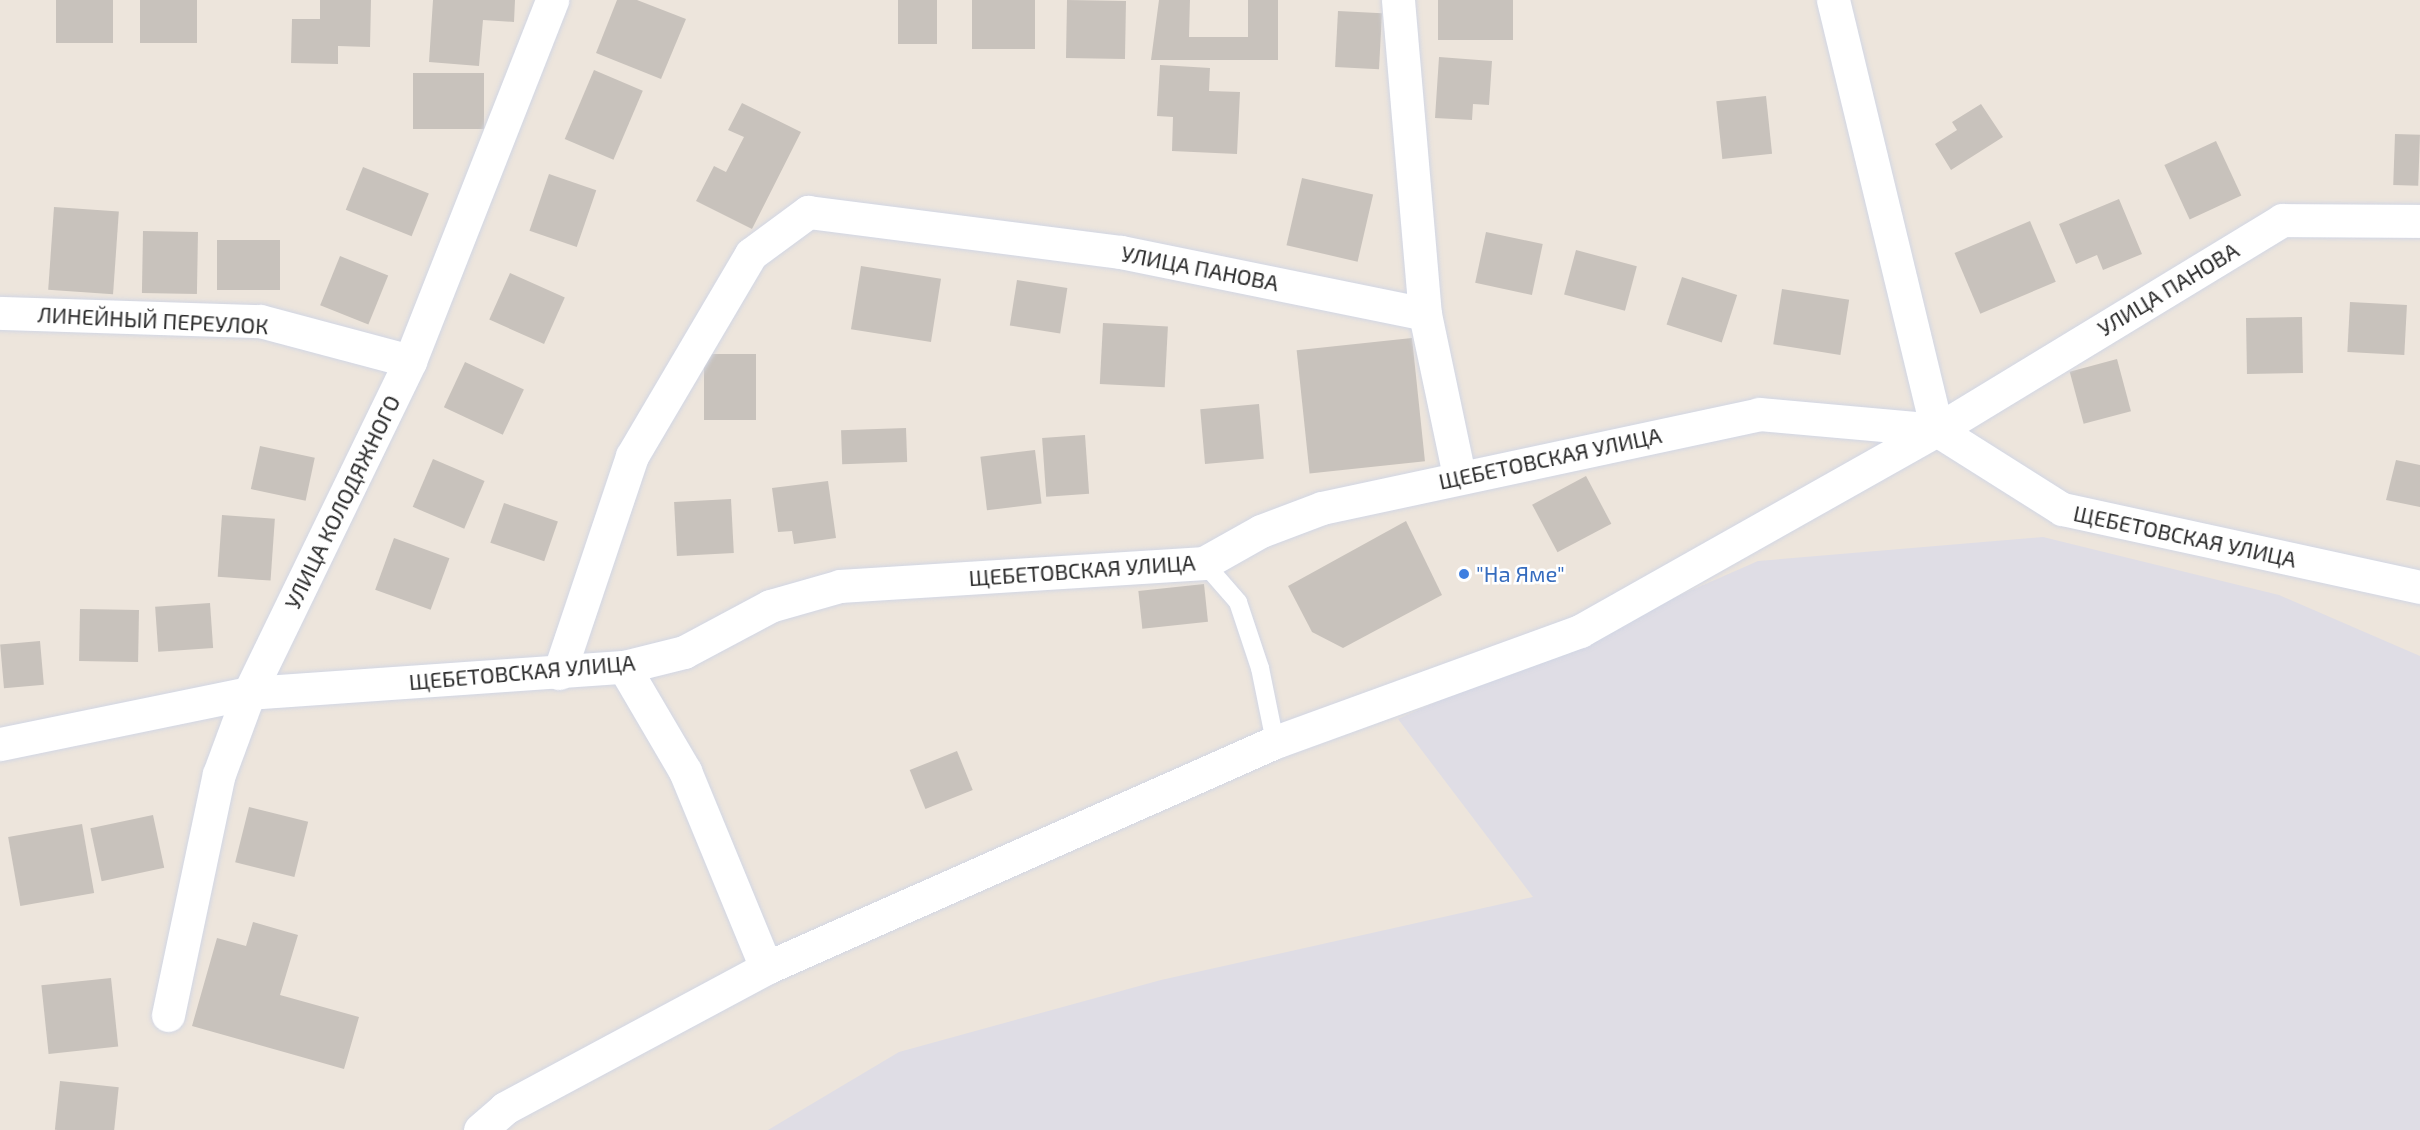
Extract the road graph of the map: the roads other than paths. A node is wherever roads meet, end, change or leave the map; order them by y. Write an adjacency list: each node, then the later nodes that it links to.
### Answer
1 (552, 0): 7 (street, УЛИЦА КОЛОДЯЖНОГО)
2 (1398, 0): 6 (street)
3 (1833, 0): 8 (street)
4 (2420, 221): 8 (street, УЛИЦА ПАНОВА)
5 (0, 313): 7 (street, ЛИНЕЙНЫЙ ПЕРЕУЛОК)
6 (1425, 314): 9 (street); 13 (street, УЛИЦА ПАНОВА)
7 (410, 361): 14 (street, УЛИЦА КОЛОДЯЖНОГО)
8 (1937, 430): 9 (street, ЩЕБЕТОВСКАЯ УЛИЦА); 11 (street, ЩЕБЕТОВСКАЯ УЛИЦА); 15 (street, УЛИЦА ПАНОВА)
9 (1460, 476): 10 (street, ЩЕБЕТОВСКАЯ УЛИЦА)
10 (1204, 563): 12 (street, ЩЕБЕТОВСКАЯ УЛИЦА); 15 (lane)
11 (2420, 587)
12 (624, 667): 13 (street, ЩЕБЕТОВСКАЯ УЛИЦА); 17 (street)
13 (559, 673): 14 (street, ЩЕБЕТОВСКАЯ УЛИЦА)
14 (249, 693): 16 (street, ЩЕБЕТОВСКАЯ УЛИЦА); 18 (street, УЛИЦА КОЛОДЯЖНОГО)
15 (1275, 742): 17 (street, УЛИЦА ПАНОВА)
16 (0, 744)
17 (766, 968): 19 (street, УЛИЦА ПАНОВА)
18 (168, 1015)
19 (480, 1130)

